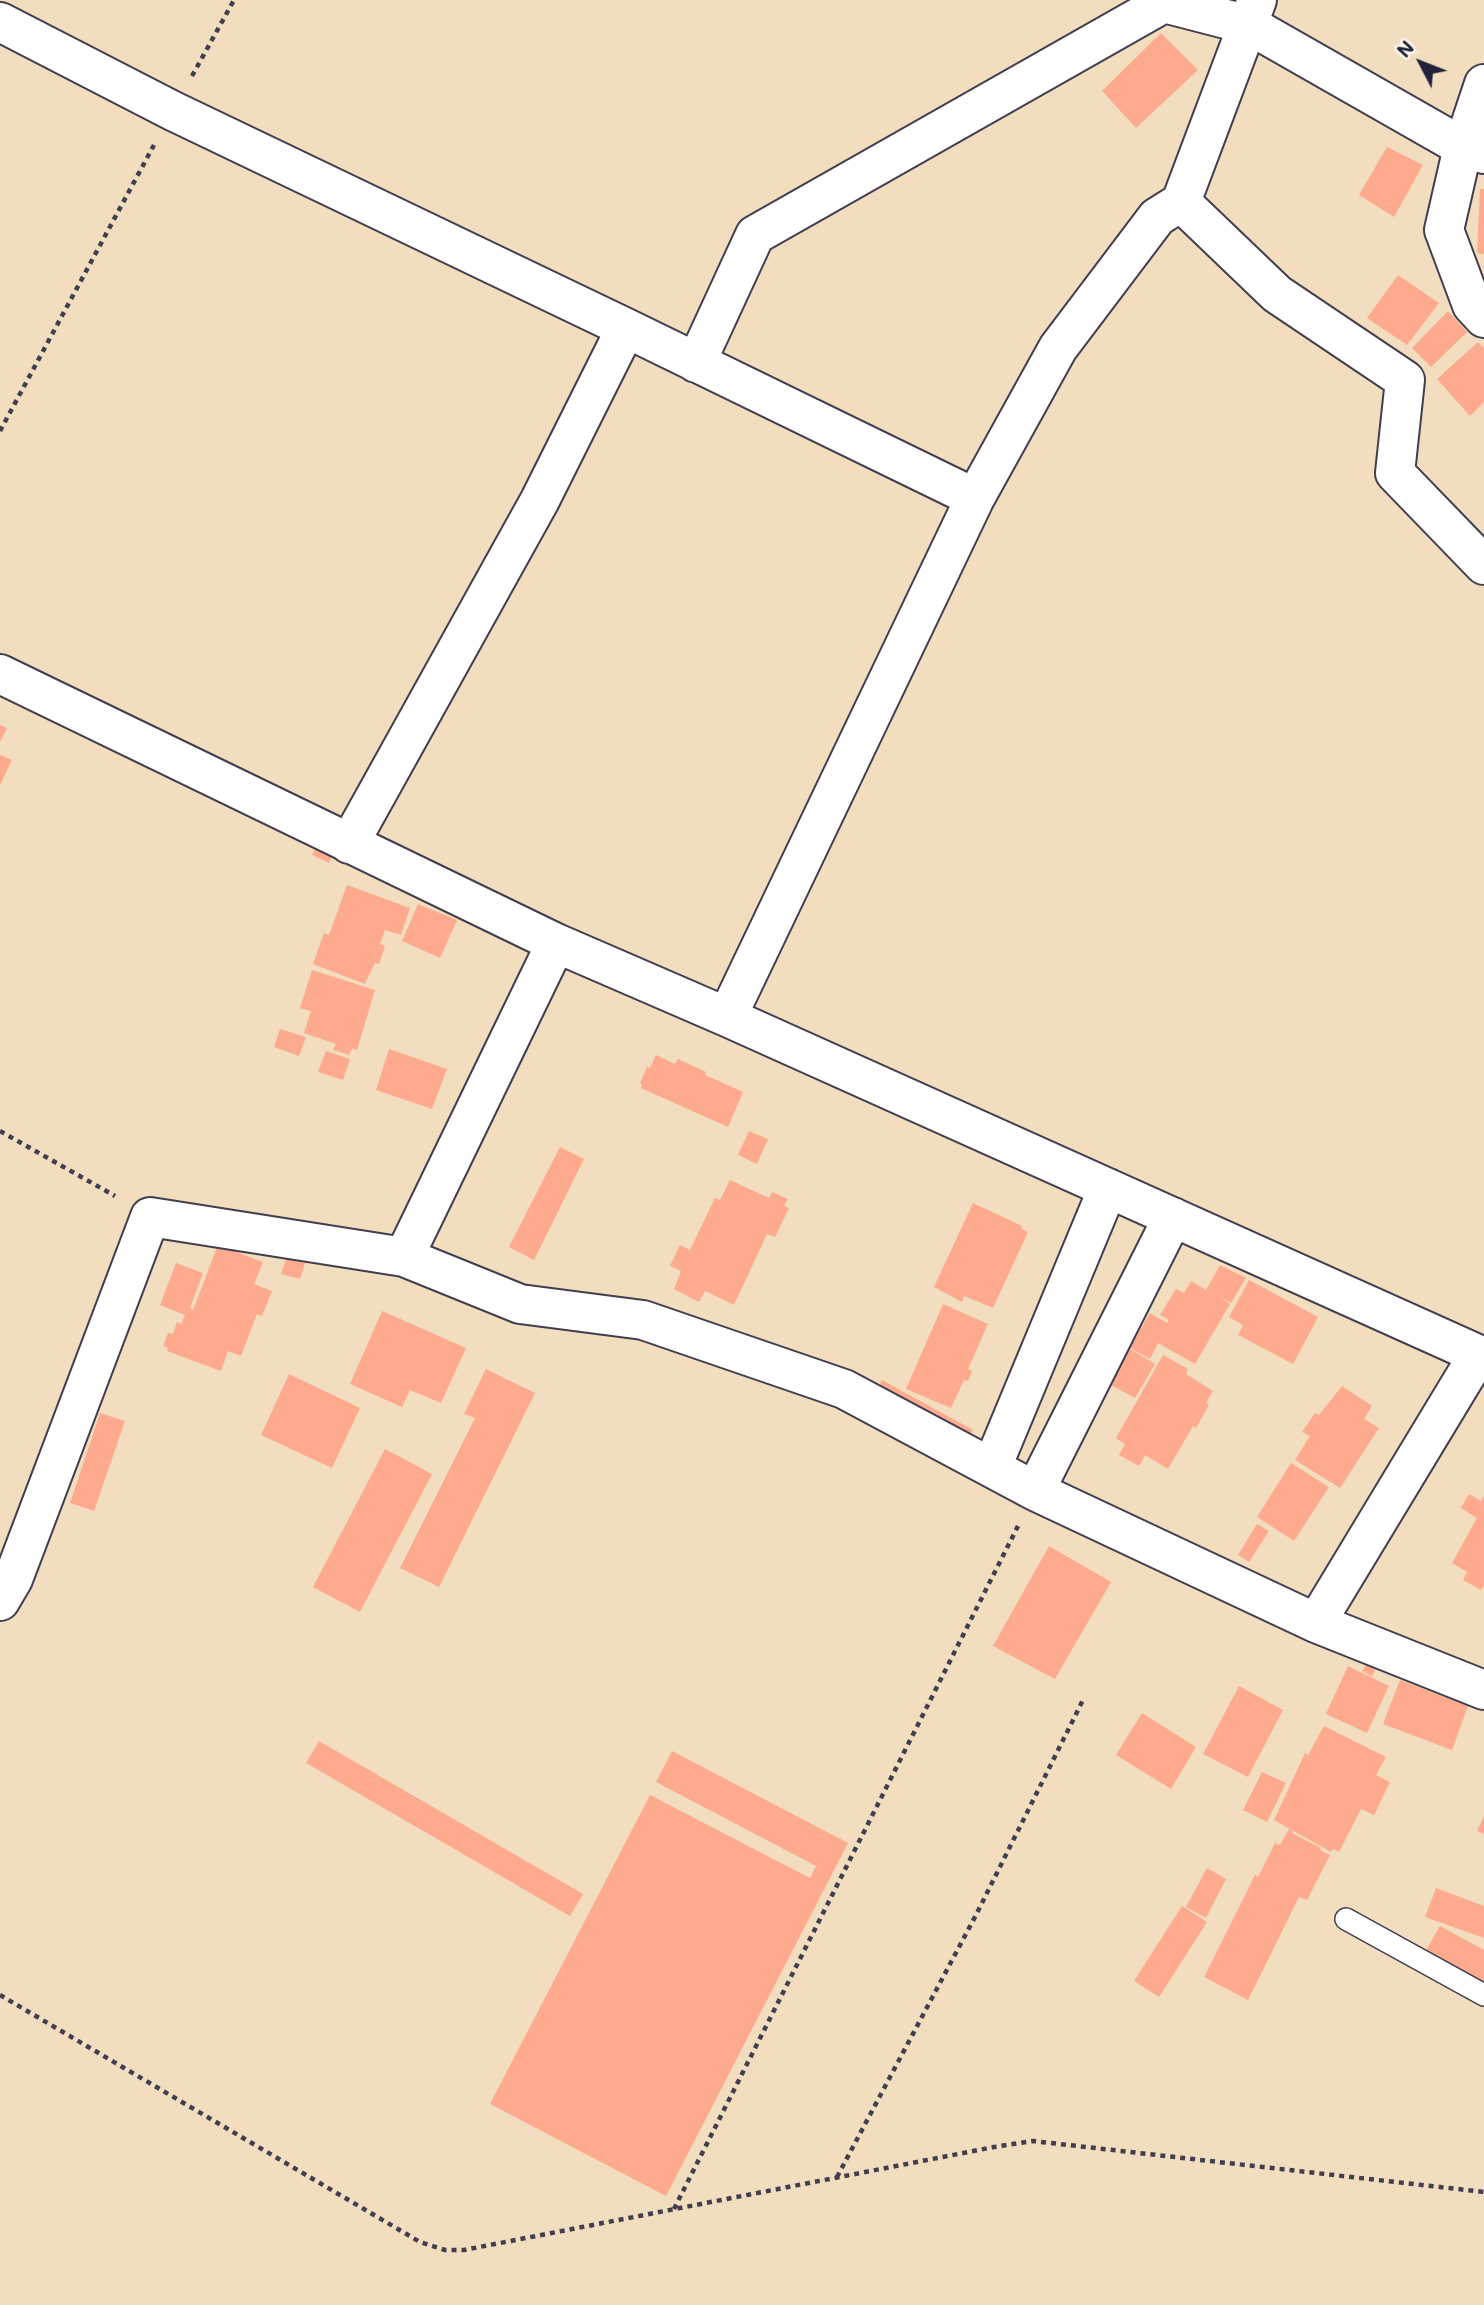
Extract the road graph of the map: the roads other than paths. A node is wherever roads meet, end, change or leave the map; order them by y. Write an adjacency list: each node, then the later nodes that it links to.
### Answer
1 (1253, 12): 4 (street); 5 (street); 8 (street)
2 (0, 22): 7 (street)
3 (1484, 84): 4 (street)
4 (1474, 151): 6 (street)
5 (1181, 202): 9 (street); 10 (street)
6 (1484, 318)
7 (626, 328): 8 (street); 12 (street)
8 (696, 363): 9 (street)
9 (975, 498): 14 (street)
10 (1484, 565)
11 (0, 674): 12 (street)
12 (349, 844): 13 (street)
13 (556, 943): 14 (street); 17 (street)
14 (727, 1017): 15 (street)
15 (1108, 1188): 16 (street); 19 (street)
16 (1173, 1217): 18 (street); 20 (street)
17 (404, 1257): 19 (street); 21 (street)
18 (1481, 1356): 22 (street)
19 (992, 1467): 20 (street)
20 (1035, 1491): 22 (street)
21 (0, 1601)
22 (1316, 1623): 23 (street)
23 (1484, 1690)
24 (1346, 1919): 25 (lane)
25 (1484, 1995)

